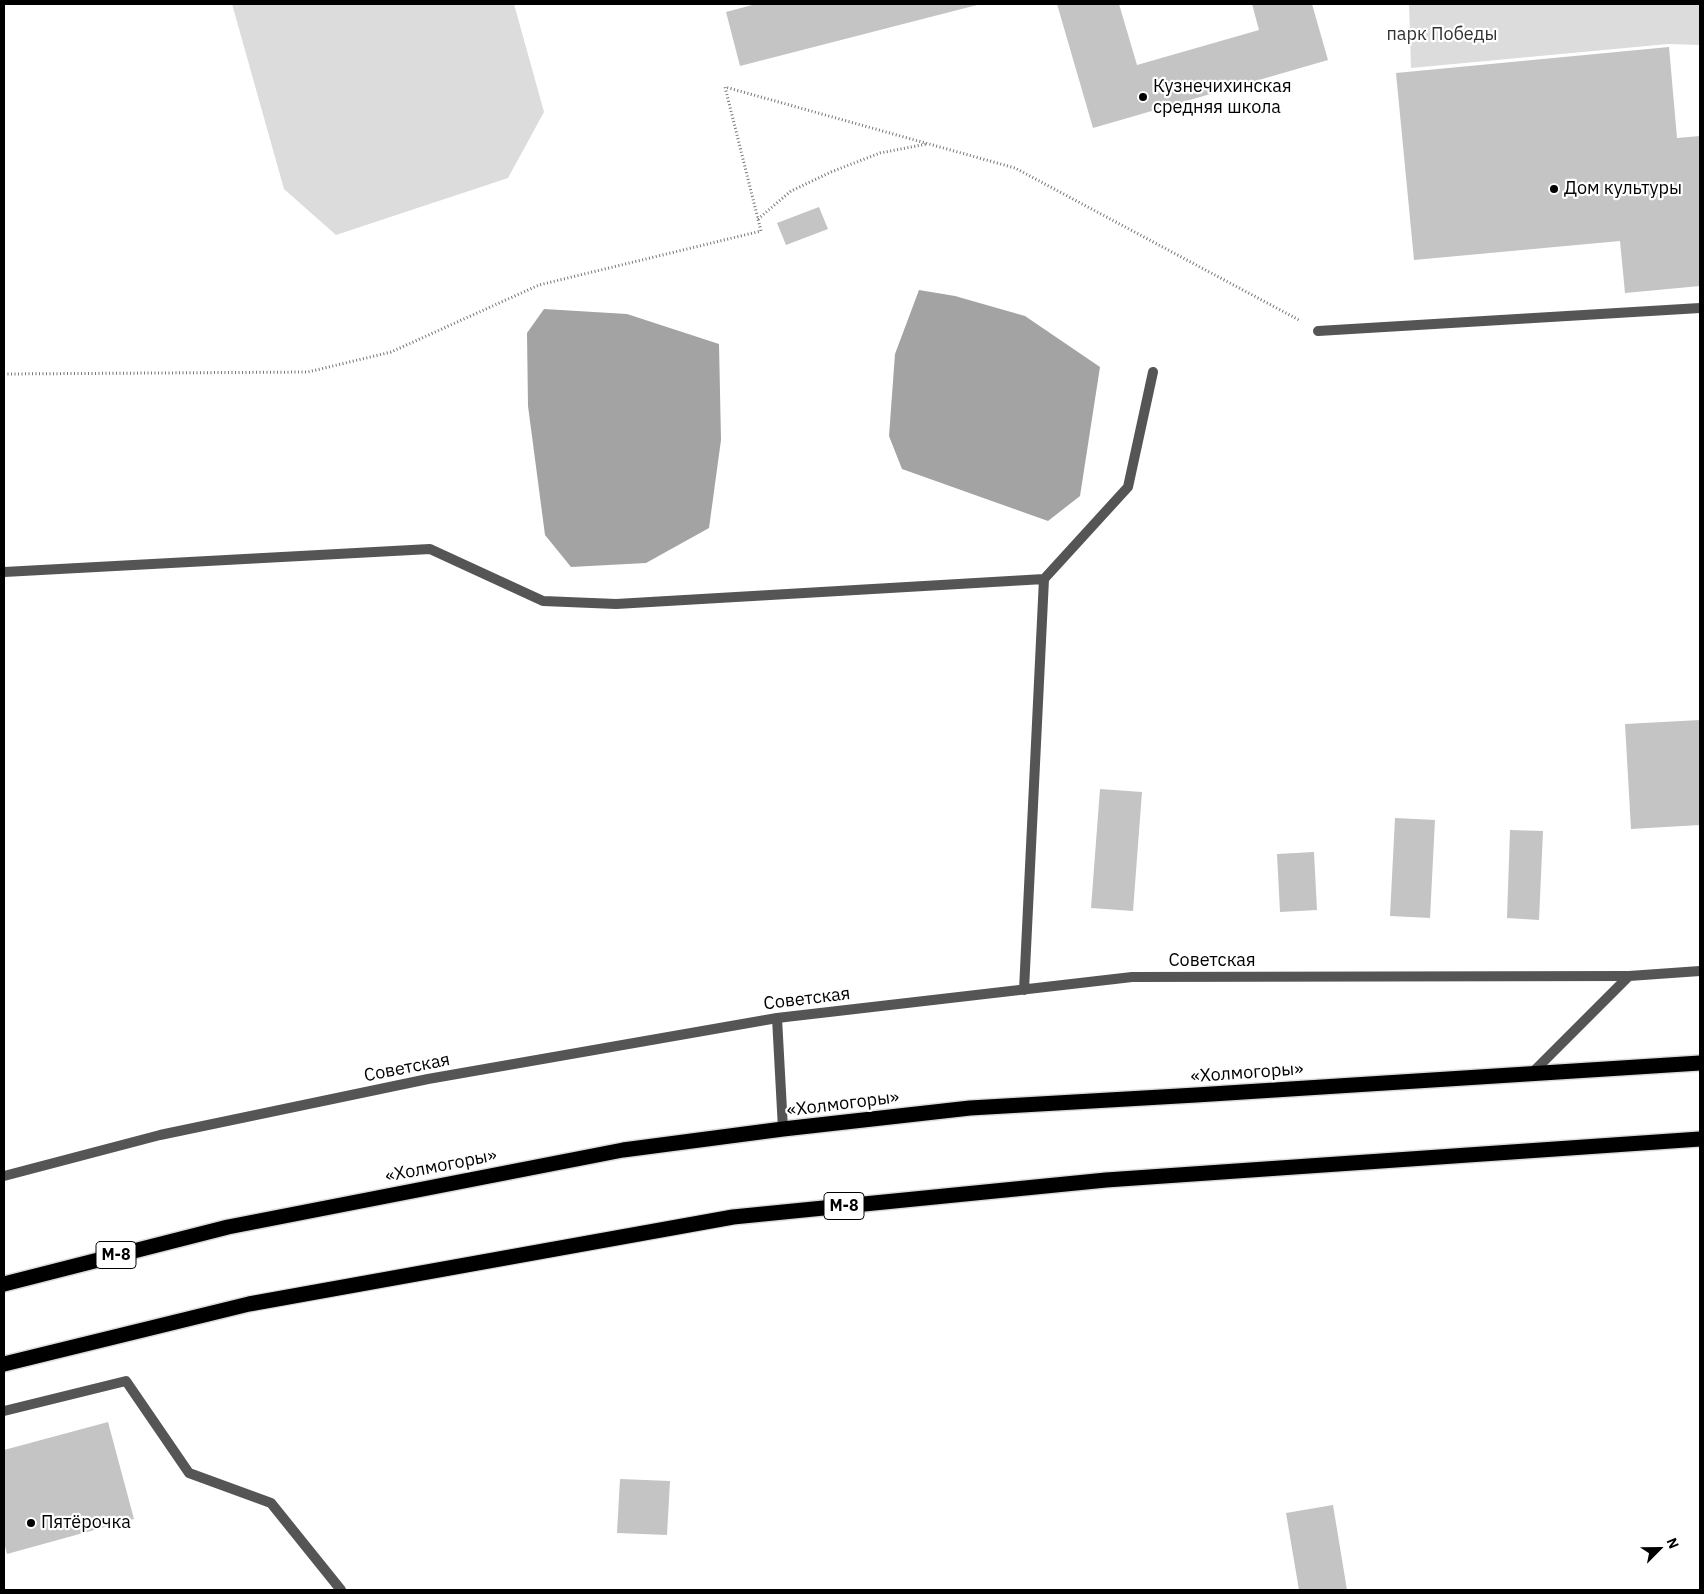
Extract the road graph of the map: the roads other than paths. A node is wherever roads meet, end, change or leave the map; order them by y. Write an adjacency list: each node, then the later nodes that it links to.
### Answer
1 (1700, 308): 2 (street)
2 (1318, 331)
3 (1153, 372): 5 (street)
4 (4, 572): 5 (street)
5 (1044, 579): 8 (street)
6 (1700, 971): 7 (street, Советская)
7 (1630, 976): 8 (street, Советская); 11 (street)
8 (1024, 990): 9 (street, Советская)
9 (777, 1018): 12 (street); 14 (street, Советская)
10 (1700, 1063): 11 (highway, «Холмогоры» / М-8)
11 (1531, 1074): 12 (highway, «Холмогоры» / М-8)
12 (783, 1129): 15 (highway, «Холмогоры» / М-8)
13 (1700, 1139): 16 (highway, М-8)
14 (4, 1176)
15 (4, 1284)
16 (4, 1364)
17 (4, 1411): 18 (street)
18 (341, 1590)

